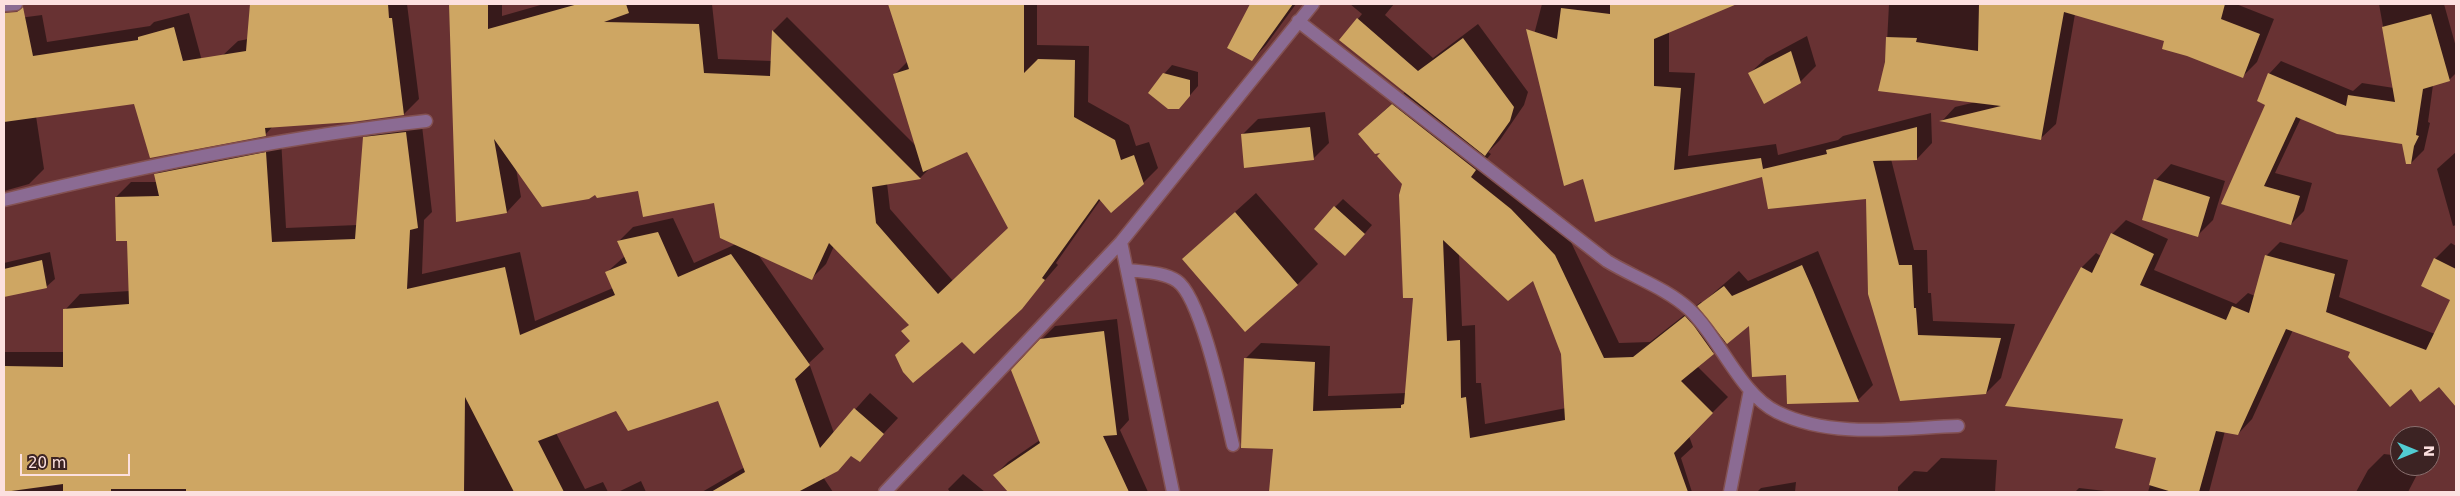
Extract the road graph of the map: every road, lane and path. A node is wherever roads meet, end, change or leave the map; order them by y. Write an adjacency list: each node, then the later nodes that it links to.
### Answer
1 (16, 4): 3 (street)
2 (1313, 4): 4 (street)
3 (4, 5)
4 (1298, 21): 7 (street); 9 (street)
5 (426, 121): 6 (street)
6 (4, 200)
7 (1121, 242): 8 (street); 12 (street)
8 (1128, 270): 11 (street); 13 (street)
9 (1750, 390): 10 (street); 14 (street)
10 (1958, 426)
11 (1233, 445)
12 (884, 492)
13 (1173, 492)
14 (1730, 492)

